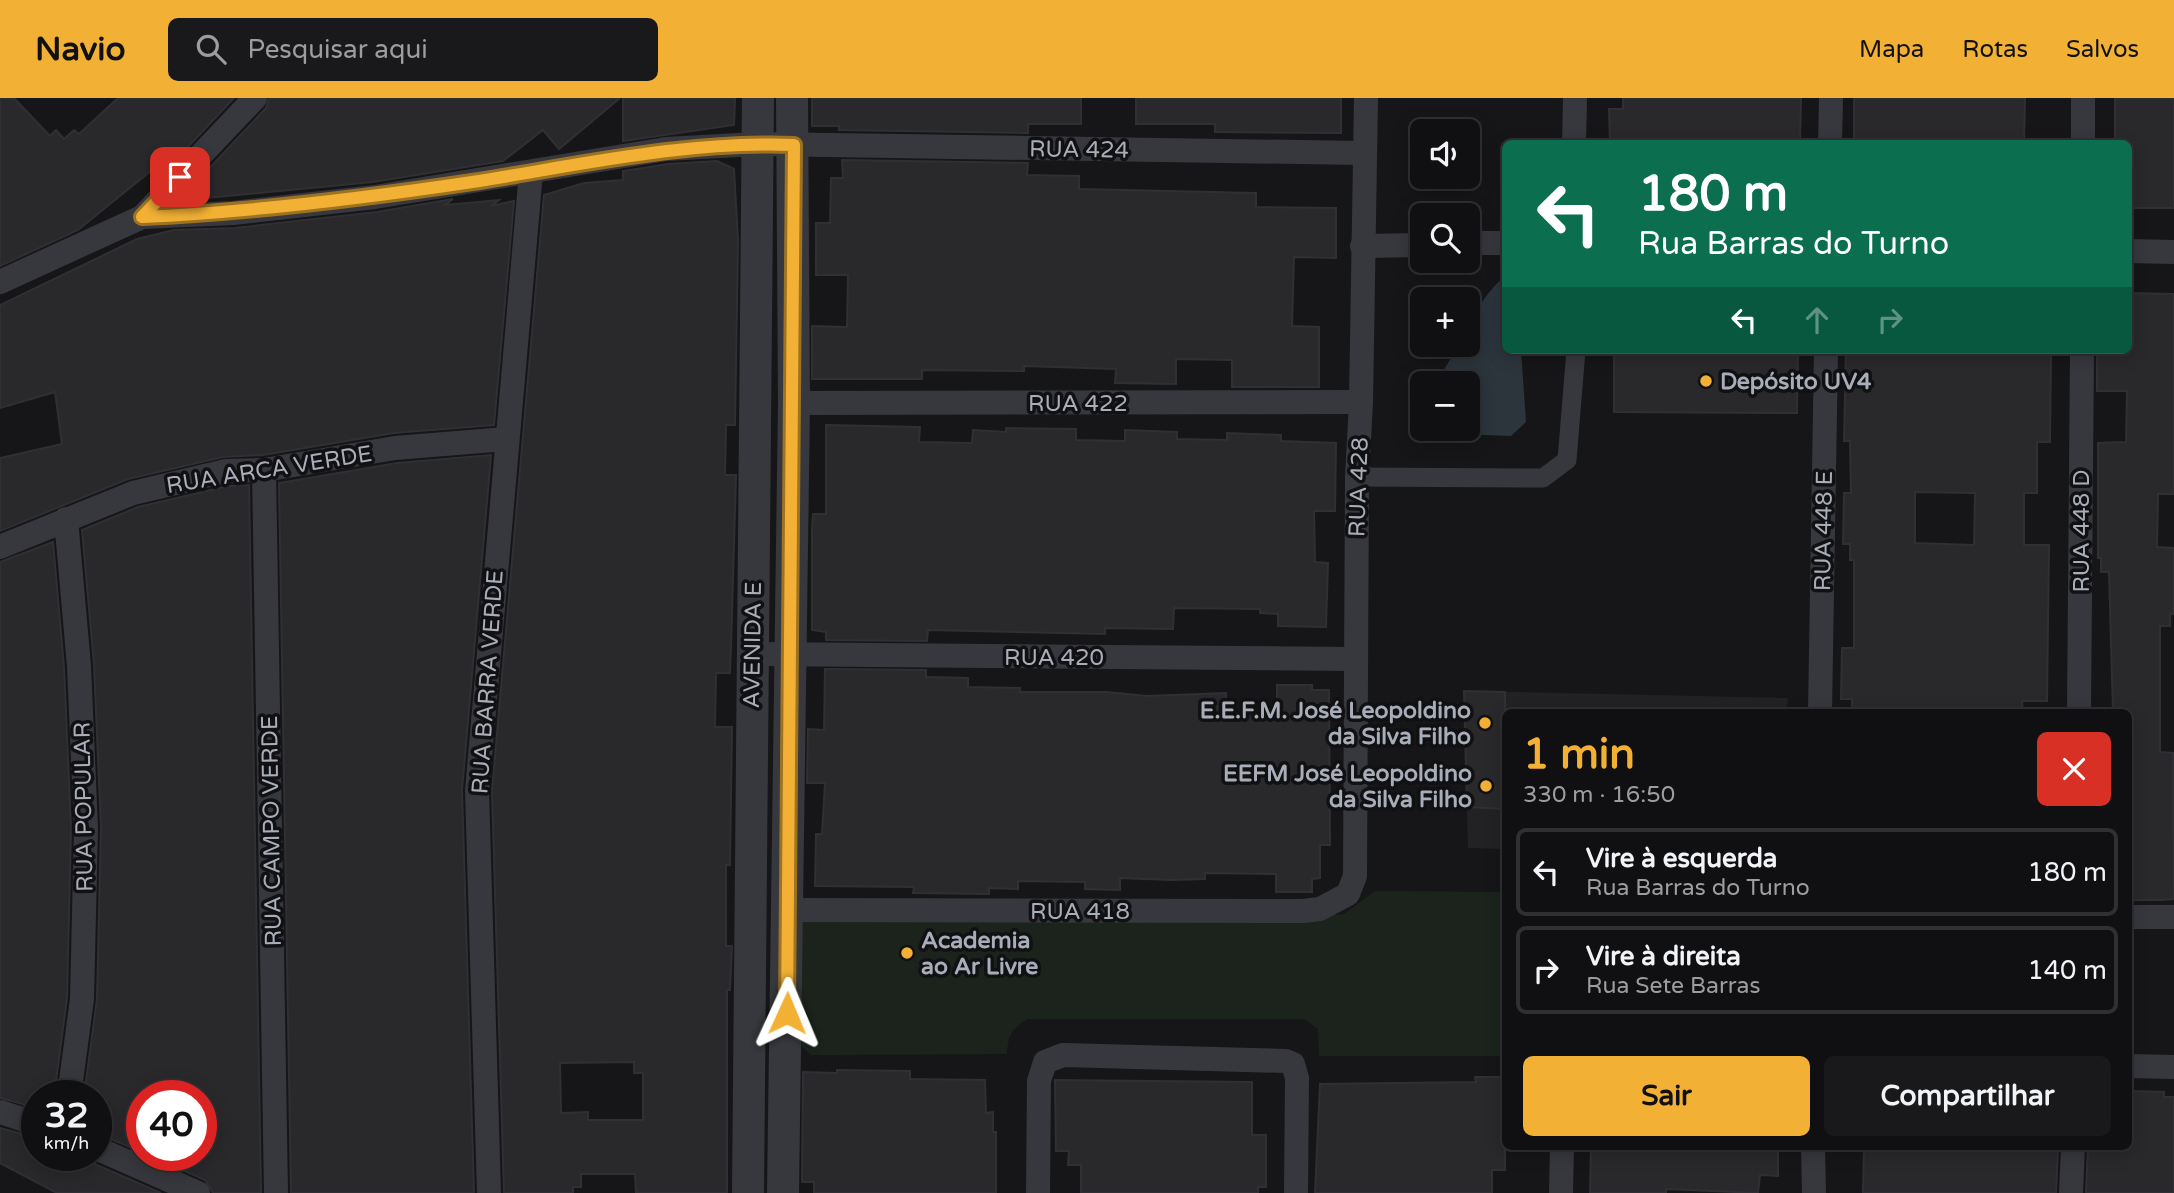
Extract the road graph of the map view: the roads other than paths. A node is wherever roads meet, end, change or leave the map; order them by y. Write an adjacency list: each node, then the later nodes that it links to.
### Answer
1 (256, 98): 15 (street)
2 (758, 98): 11 (street, AVENIDA E)
3 (792, 98): 12 (street, AVENIDA E)
4 (1366, 98): 13 (street, RUA 428)
5 (1575, 98): 8 (street)
6 (1830, 98): 9 (street)
7 (2083, 98): 10 (street)
8 (1574, 140)
9 (1830, 140)
10 (2083, 140)
11 (757, 144): 12 (street, RUA 424); 14 (street, RUA 424); 33 (street, AVENIDA E)
12 (794, 145): 13 (street, RUA 424); 27 (street, AVENIDA E)
13 (1363, 153): 19 (street, RUA 428)
14 (531, 172): 15 (street, RUA 424); 28 (street, RUA BARRA VERDE)
15 (142, 217): 22 (street)
16 (1480, 243): 17 (street)
17 (1502, 243)
18 (1410, 244): 19 (street)
19 (1362, 246): 26 (street, RUA 428)
20 (2132, 251): 21 (street)
21 (2174, 252)
22 (0, 282)
23 (1576, 354): 30 (street)
24 (1826, 354): 36 (street, RUA 448 E)
25 (2082, 354): 37 (street, RUA 448 D)
26 (1361, 402): 27 (street, RUA 422); 30 (street, RUA 428)
27 (794, 403): 34 (street, AVENIDA E)
28 (506, 439): 29 (street, RUA ARCA VERDE); 55 (street, RUA BARRA VERDE)
29 (264, 470): 31 (street, RUA ARCA VERDE); 54 (street, RUA CAMPO VERDE)
30 (1357, 477): 35 (street, RUA 428)
31 (66, 519): 32 (street, RUA ARCA VERDE); 46 (street, RUA POPULAR)
32 (0, 547)
33 (752, 654): 34 (street, RUA 420); 39 (street, AVENIDA E)
34 (791, 655): 35 (street, RUA 420); 38 (street, AVENIDA E)
35 (1356, 659): 40 (street, RUA 428)
36 (1820, 709)
37 (2079, 709)
38 (788, 789): 39 (street); 41 (street, AVENIDA E)
39 (750, 790): 56 (street, AVENIDA E)
40 (1355, 876): 41 (street, RUA 418)
41 (788, 910): 57 (street, AVENIDA E)
42 (2174, 917): 43 (street)
43 (2132, 918)
44 (2132, 1066): 45 (street)
45 (2174, 1067)
46 (71, 1080)
47 (0, 1112): 48 (street)
48 (21, 1119)
49 (1562, 1150): 60 (street)
50 (1814, 1150): 61 (street)
51 (2073, 1150): 62 (street)
52 (112, 1155): 53 (street)
53 (198, 1193)
54 (276, 1193)
55 (489, 1193)
56 (748, 1193)
57 (783, 1193)
58 (1038, 1193): 59 (street)
59 (1296, 1193)
60 (1561, 1193)
61 (1814, 1193)
62 (2071, 1193)

